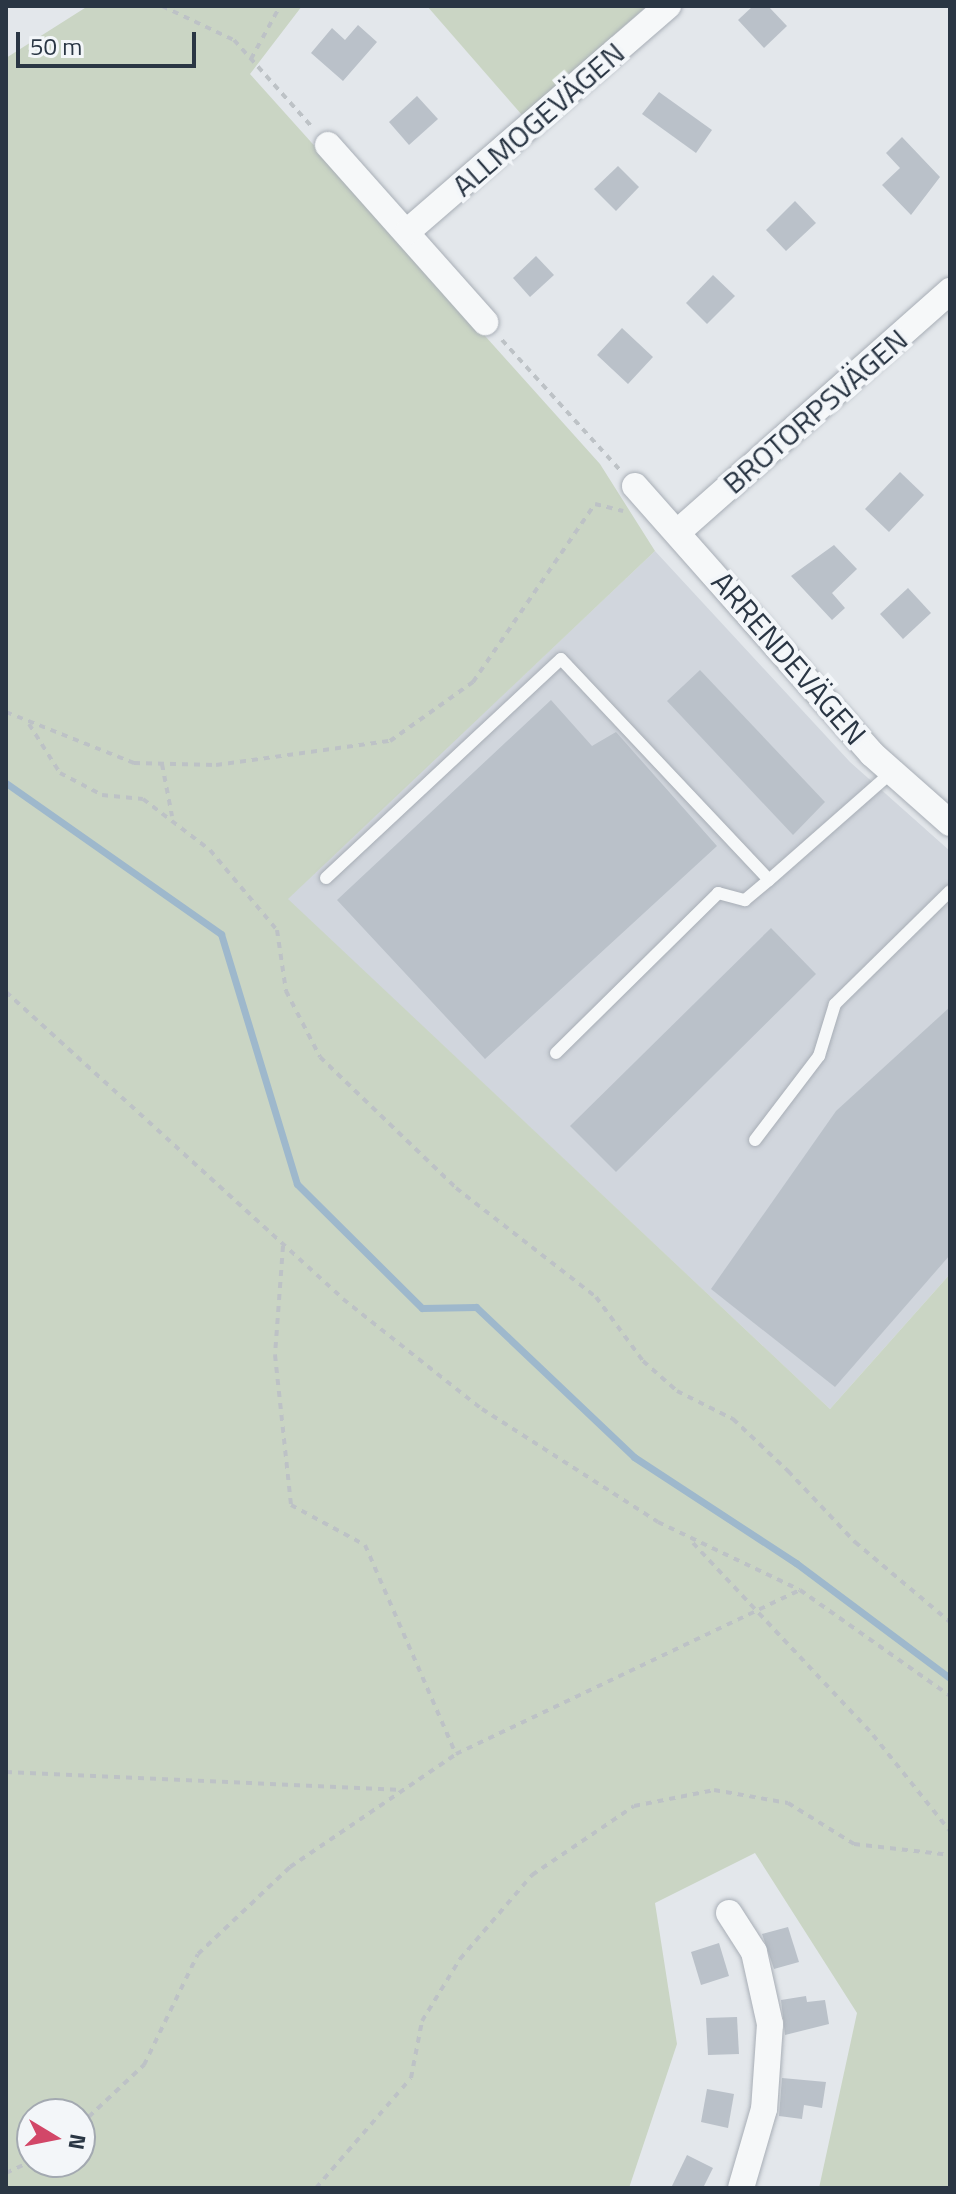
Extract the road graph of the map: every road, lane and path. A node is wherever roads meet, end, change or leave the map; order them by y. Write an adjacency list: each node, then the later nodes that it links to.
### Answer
1 (162, 6): 4 (path)
2 (280, 6): 4 (path)
3 (668, 6): 6 (street, ALLMOGEVÄGEN)
4 (251, 59): 5 (path)
5 (328, 145): 6 (street)
6 (408, 231): 8 (street)
7 (947, 301): 10 (street, BROTORPSVÄGEN)
8 (485, 322): 9 (path)
9 (635, 486): 10 (street, ARRENDEVÄGEN)
10 (674, 527): 13 (path); 14 (street, ARRENDEVÄGEN)
11 (6, 712): 12 (path)
12 (29, 724): 13 (path); 15 (path)
13 (162, 764): 15 (path)
14 (892, 772): 16 (street, ARRENDEVÄGEN); 18 (lane)
15 (172, 816): 25 (path)
16 (950, 823)
17 (326, 878): 18 (lane)
18 (769, 880): 21 (lane)
19 (950, 891): 22 (lane)
20 (6, 992): 23 (path)
21 (556, 1053)
22 (755, 1140)
23 (283, 1246): 26 (path); 31 (path)
24 (781, 1465): 25 (path)
25 (789, 1472): 29 (path)
26 (690, 1540): 27 (path); 28 (path)
27 (800, 1590): 28 (path); 30 (path)
28 (760, 1609): 31 (path); 34 (path)
29 (950, 1622)
30 (950, 1696)
31 (456, 1754): 33 (path)
32 (6, 1772): 33 (path)
33 (405, 1790): 37 (path)
34 (950, 1831)
35 (950, 1855): 38 (path)
36 (729, 1913): 39 (street)
37 (96, 2110)
38 (316, 2188)
39 (741, 2188)

